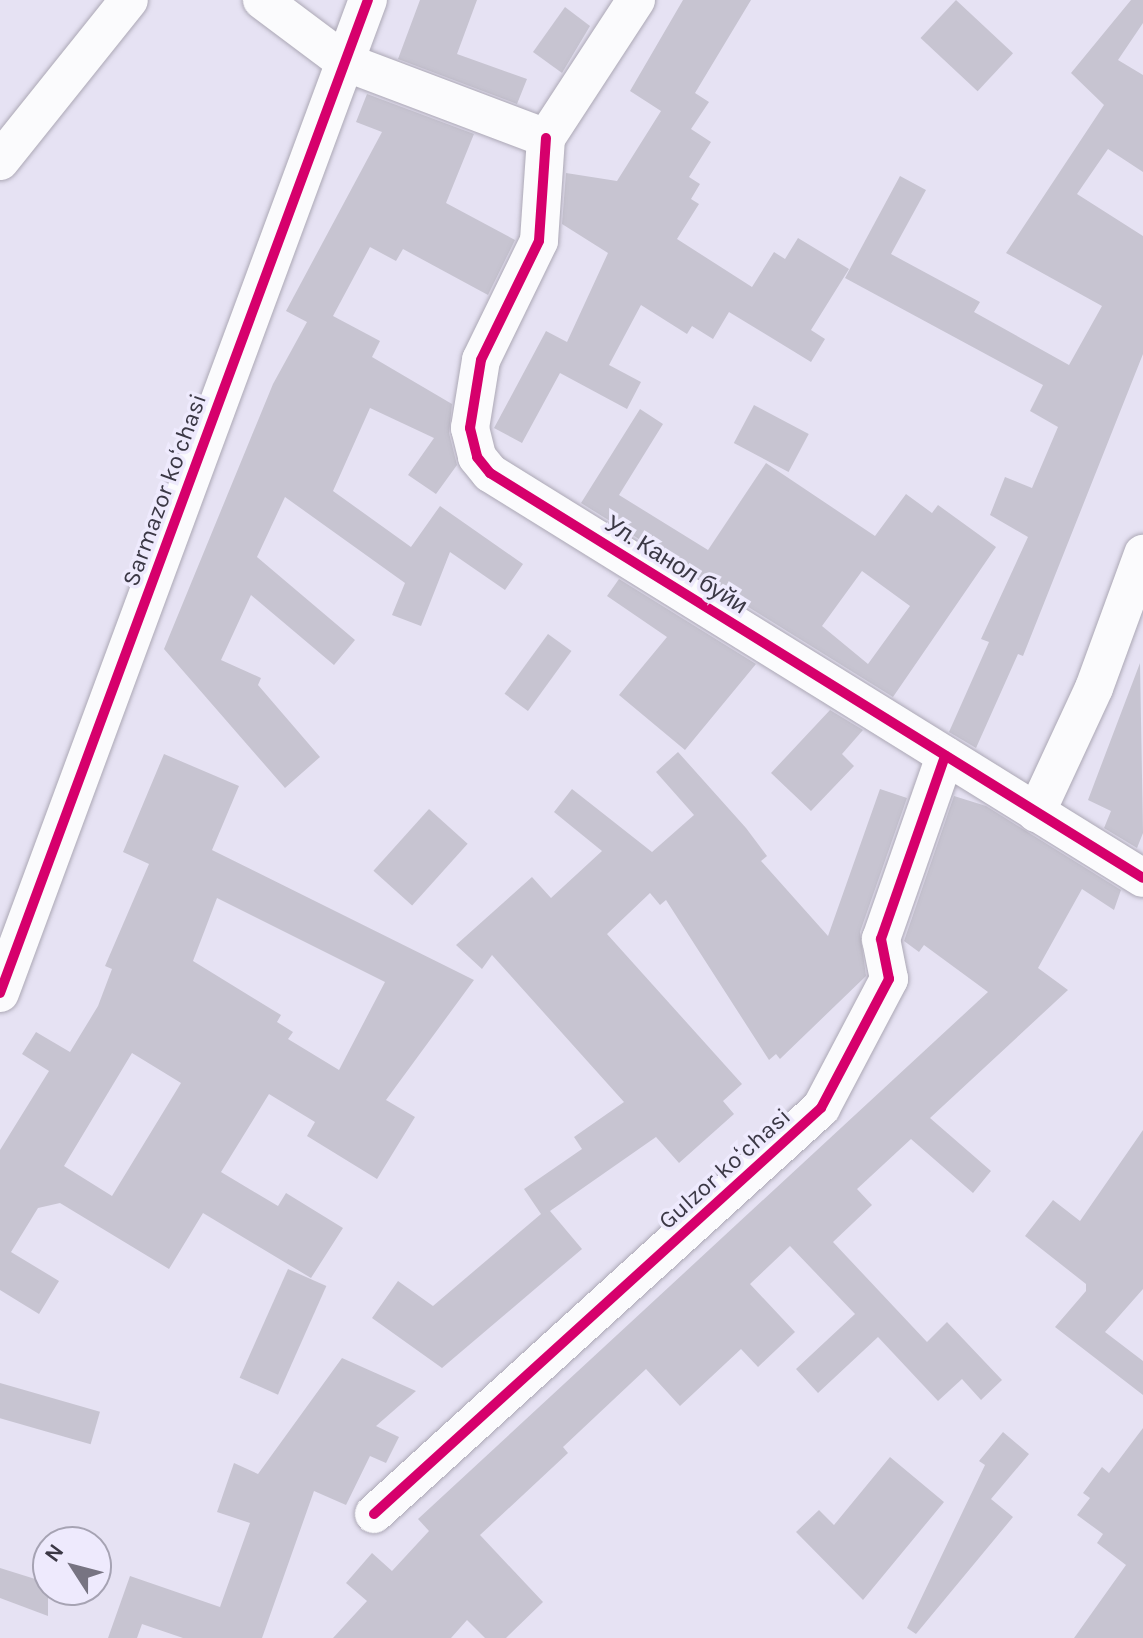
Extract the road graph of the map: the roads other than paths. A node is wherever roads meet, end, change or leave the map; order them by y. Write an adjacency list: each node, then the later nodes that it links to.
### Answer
1 (129, 0): 7 (street)
2 (262, 0): 5 (street)
3 (368, 0): 5 (street, Sarmazor koʻchasi)
4 (636, 0): 6 (street)
5 (345, 62): 6 (street); 12 (street, Sarmazor koʻchasi)
6 (546, 138): 9 (street, Ул. Канол буйи)
7 (0, 161)
8 (1143, 554): 10 (street)
9 (945, 756): 10 (street, Ул. Канол буйи); 13 (street, Gulzor koʻchasi)
10 (1036, 813): 11 (street, Ул. Канол буйи)
11 (1143, 878)
12 (0, 993)
13 (374, 1514)

